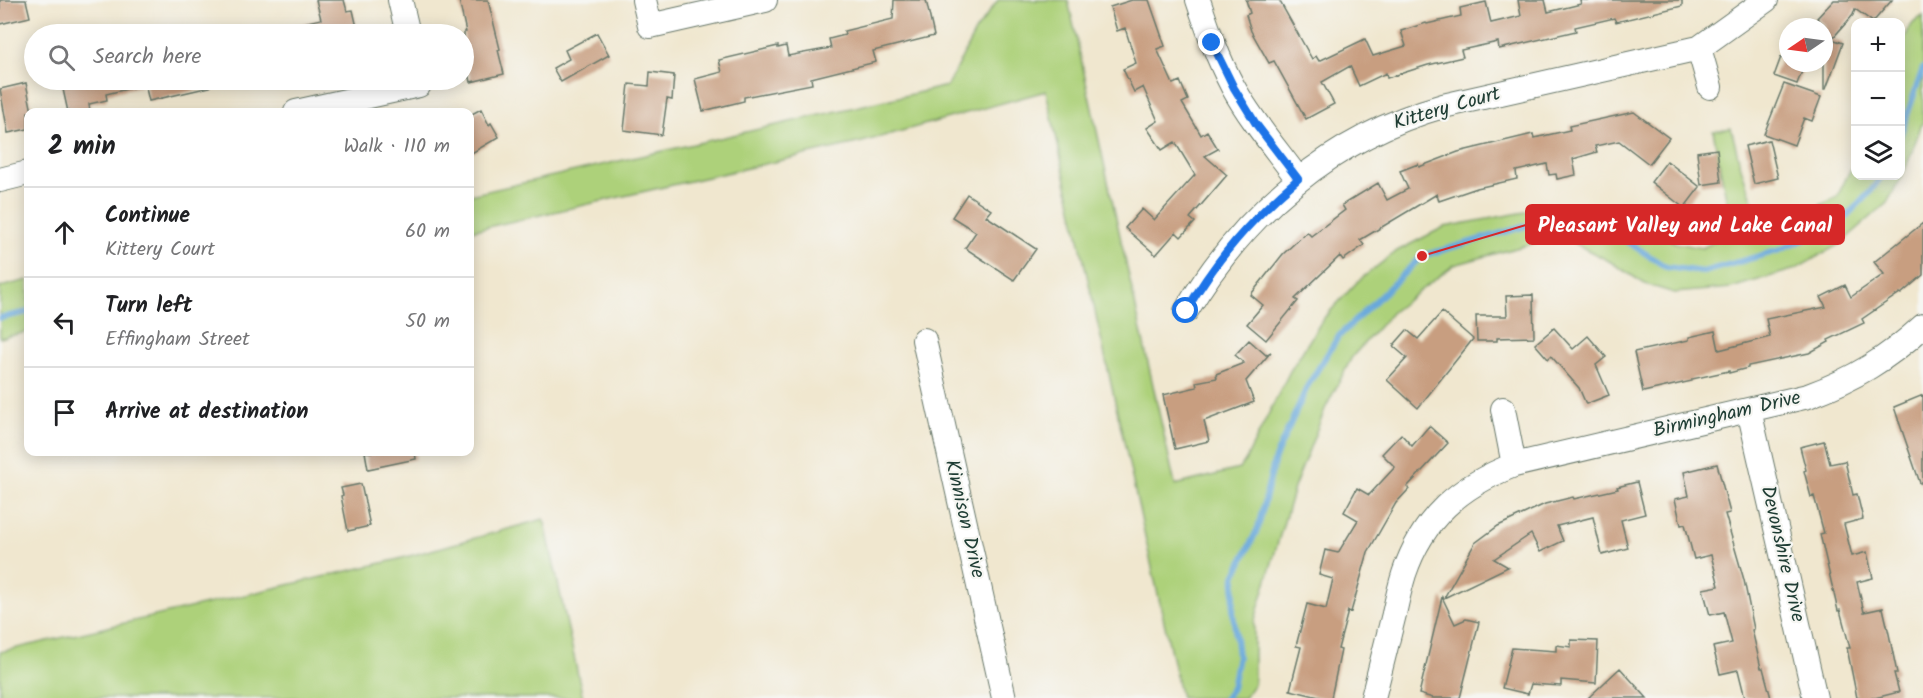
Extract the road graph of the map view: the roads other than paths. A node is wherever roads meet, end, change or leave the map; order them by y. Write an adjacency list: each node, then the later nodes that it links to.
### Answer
1 (400, 0): 6 (street)
2 (644, 0): 3 (street)
3 (765, 0)
4 (1198, 0): 12 (street)
5 (1766, 0): 7 (street, Kittery Court)
6 (406, 24)
7 (1699, 48): 8 (street); 12 (street, Kittery Court)
8 (1710, 87)
9 (386, 90): 10 (street)
10 (312, 108)
11 (24, 174): 13 (street)
12 (1298, 179): 14 (street, Kittery Court)
13 (0, 180)
14 (1186, 311)
15 (1923, 326): 18 (street, Birmingham Drive)
16 (924, 340): 20 (street, Kinnison Drive)
17 (1503, 410): 19 (street)
18 (1749, 410): 19 (street, Birmingham Drive); 22 (street, Devonshire Drive)
19 (1514, 465): 21 (street, Birmingham Drive)
20 (1004, 698)
21 (1373, 698)
22 (1815, 698)

